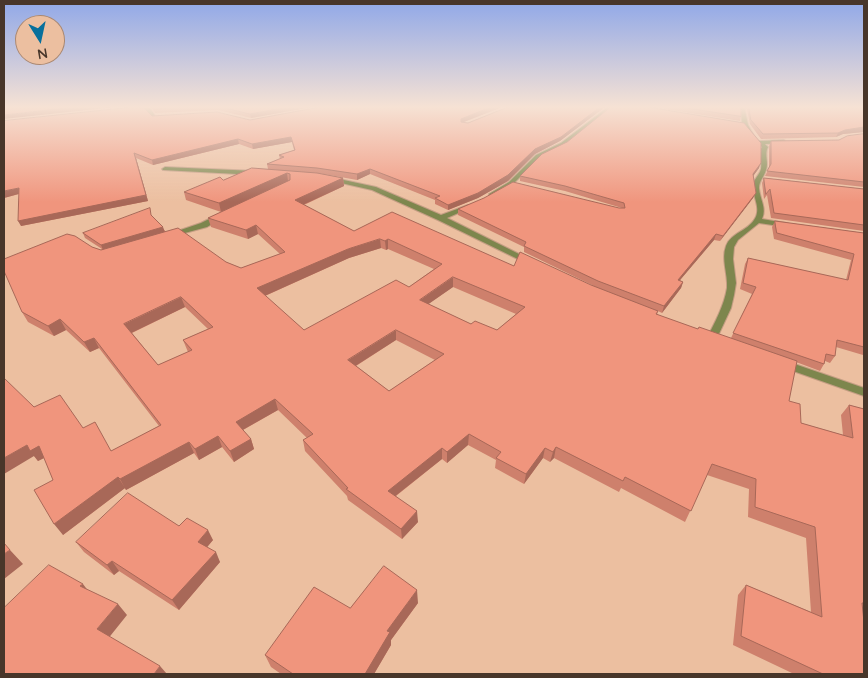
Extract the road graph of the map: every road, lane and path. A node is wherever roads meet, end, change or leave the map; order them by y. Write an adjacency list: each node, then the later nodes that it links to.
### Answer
1 (570, 139): 10 (street)
2 (756, 139): 4 (street)
3 (791, 142): 4 (street)
4 (759, 143): 8 (street)
5 (165, 169): 6 (street)
6 (264, 173)
7 (318, 178): 15 (street)
8 (756, 179): 9 (street); 16 (street)
9 (766, 180)
10 (510, 182): 11 (street); 12 (street)
11 (519, 184)
12 (482, 201)
13 (474, 204): 15 (street)
14 (229, 213): 18 (street)
15 (442, 218): 19 (street)
16 (758, 221): 17 (street); 20 (street)
17 (796, 226)
18 (166, 236)
19 (543, 267)
20 (703, 334)
21 (771, 360): 22 (street)
22 (864, 392)

